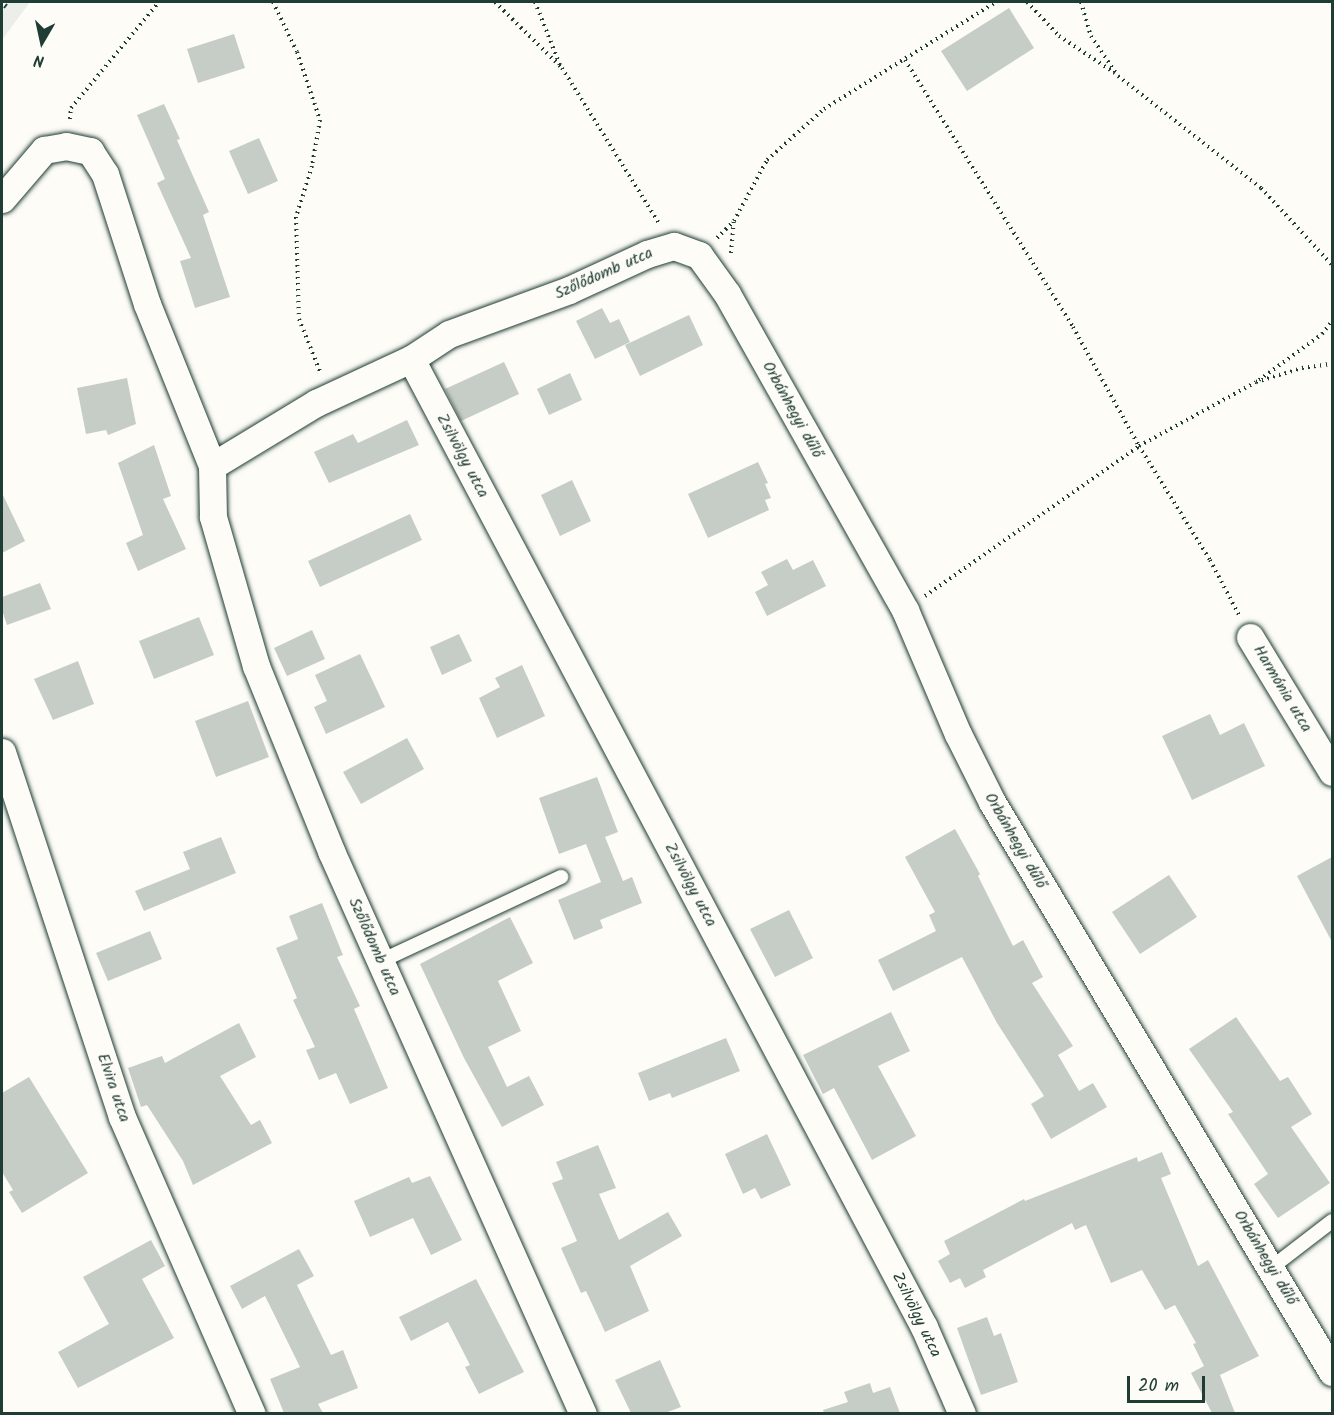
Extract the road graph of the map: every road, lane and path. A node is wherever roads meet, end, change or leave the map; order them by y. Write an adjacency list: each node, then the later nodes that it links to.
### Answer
1 (159, 2): 11 (path)
2 (273, 2): 20 (path)
3 (495, 2): 9 (path)
4 (535, 2): 9 (path)
5 (996, 2): 8 (path)
6 (1027, 2): 10 (path)
7 (1081, 2): 10 (path)
8 (905, 60): 15 (path); 21 (path)
9 (562, 68): 13 (path)
10 (1118, 76): 14 (path)
11 (66, 146): 12 (street); 22 (street)
12 (2, 199)
13 (674, 246): 15 (street, Szőlődomb utca); 17 (street, Szőlődomb utca)
14 (1332, 265)
15 (727, 294): 23 (street, Orbánhegyi dűlő)
16 (1332, 321): 19 (path)
17 (411, 359): 20 (street, Szőlődomb utca); 34 (street, Zsilvölgy utca)
18 (1332, 364): 19 (path)
19 (1256, 382): 21 (path)
20 (330, 396): 22 (street, Szőlődomb utca)
21 (1139, 446): 23 (path); 24 (path)
22 (212, 466): 28 (street, Szőlődomb utca)
23 (905, 610): 30 (street, Orbánhegyi dűlő)
24 (1250, 637): 26 (street, Harmónia utca)
25 (2, 752): 32 (street, Elvira utca)
26 (1332, 772)
27 (561, 877): 28 (lane)
28 (381, 961): 33 (street, Szőlődomb utca)
29 (1332, 1221): 30 (lane)
30 (1271, 1268): 31 (street, Orbánhegyi dűlő)
31 (1332, 1372)
32 (252, 1413)
33 (583, 1413)
34 (962, 1413)

